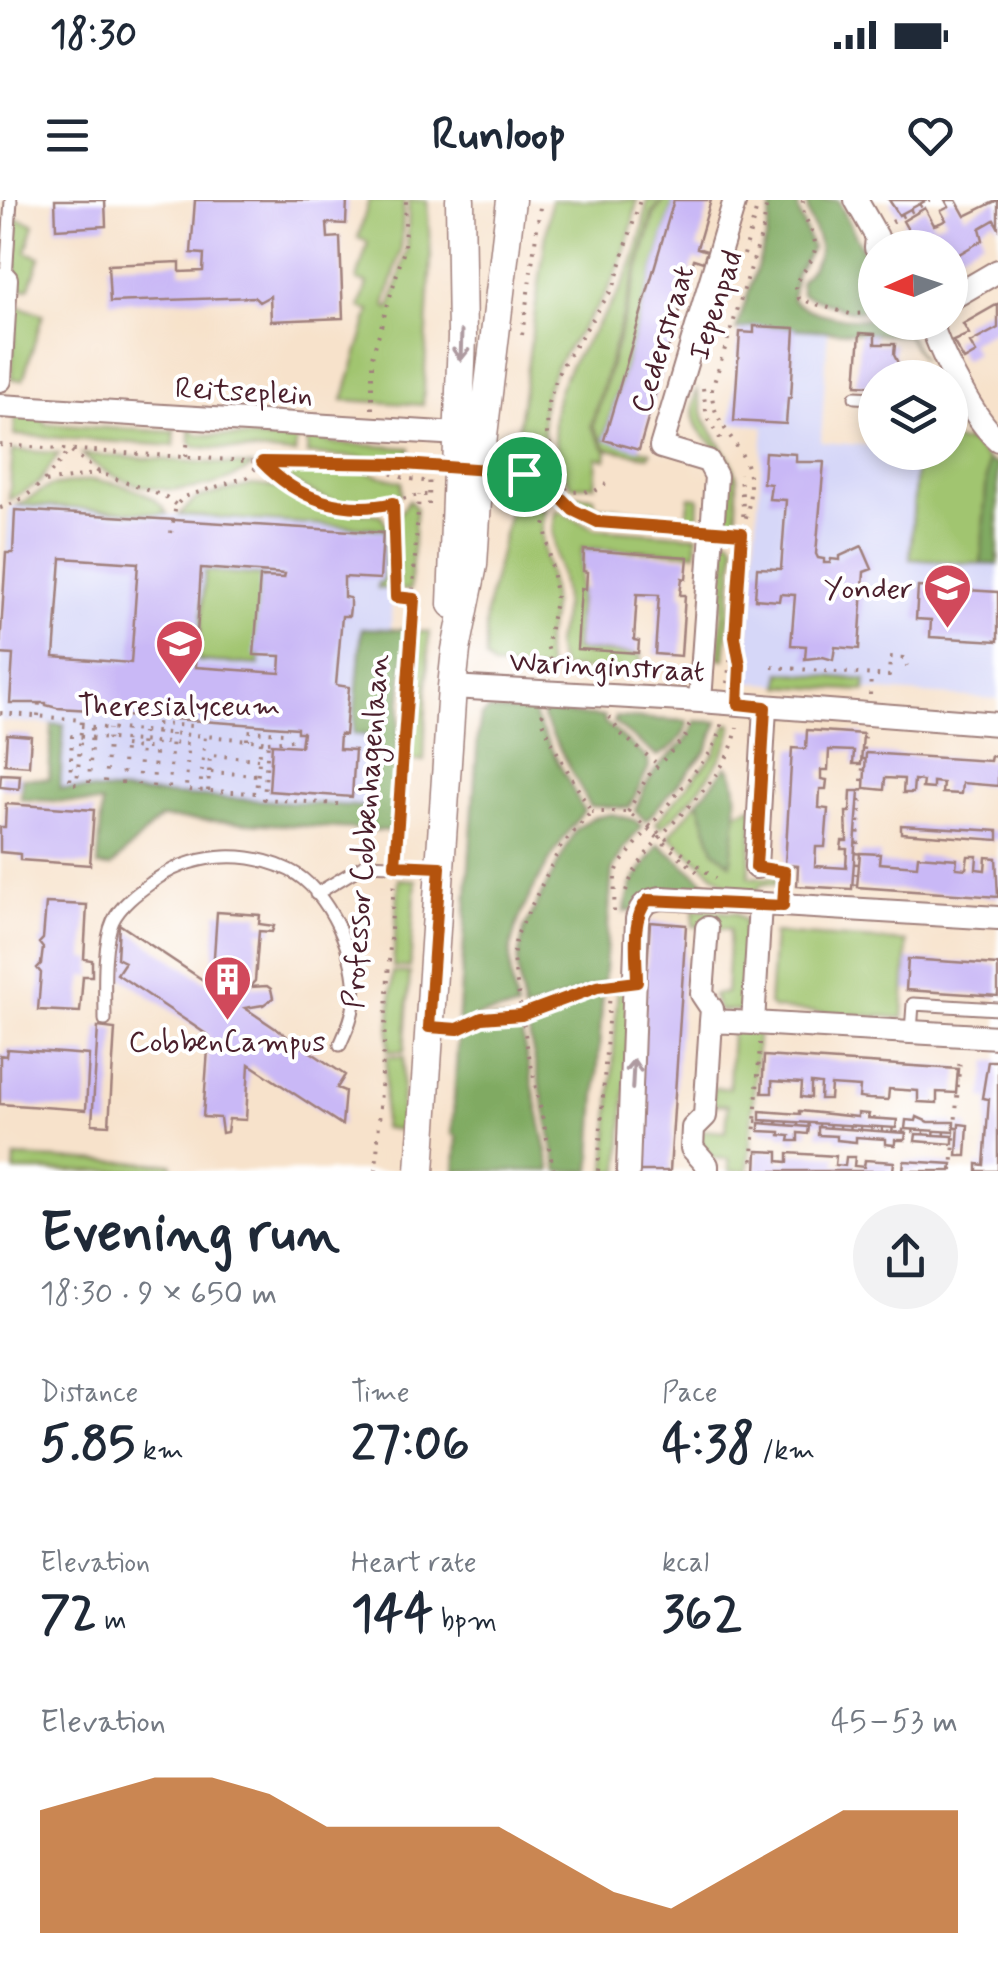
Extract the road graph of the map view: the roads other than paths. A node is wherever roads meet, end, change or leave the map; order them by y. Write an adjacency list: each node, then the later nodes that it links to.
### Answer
1 (10, 200): 8 (lane)
2 (460, 200): 13 (street, one-way to 13)
3 (512, 200): 13 (street)
4 (856, 200): 6 (street)
5 (746, 201): 16 (street, Cederstraat)
6 (870, 230)
7 (998, 271): 9 (street)
8 (3, 279): 10 (street)
9 (968, 288)
10 (0, 380)
11 (968, 402): 14 (street)
12 (0, 406): 13 (street, Reitseplein)
13 (471, 435): 15 (street)
14 (998, 440)
15 (452, 687): 16 (street, Waringinstraat); 19 (street)
16 (721, 703): 17 (street, Waringinstraat)
17 (765, 707): 18 (street, Waringinstraat); 20 (street)
18 (998, 724)
19 (440, 867): 21 (lane); 32 (street)
20 (756, 867)
21 (316, 894): 26 (lane); 31 (lane)
22 (772, 905): 23 (street); 28 (street); 33 (street, one-way to 22)
23 (998, 918)
24 (706, 928): 27 (street)
25 (998, 1009): 29 (lane)
26 (105, 1020)
27 (712, 1020): 28 (street); 34 (street)
28 (757, 1023): 29 (street)
29 (911, 1032): 30 (street)
30 (998, 1037)
31 (340, 1046)
32 (420, 1171)
33 (628, 1171)
34 (707, 1171)

